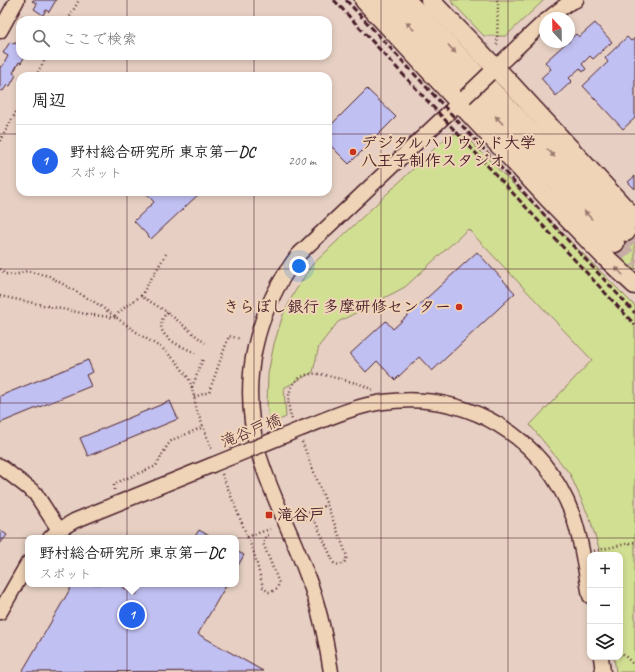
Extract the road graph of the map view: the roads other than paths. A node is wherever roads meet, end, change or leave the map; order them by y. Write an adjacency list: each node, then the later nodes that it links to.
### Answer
1 (17, 0): 8 (street)
2 (364, 0): 11 (main road)
3 (385, 0): 12 (main road, one-way to 3)
4 (406, 0): 12 (main road, one-way to 12)
5 (430, 0): 10 (main road)
6 (576, 0): 7 (street)
7 (557, 12)
8 (2, 22)
9 (539, 27): 10 (street)
10 (492, 71): 11 (street, bridge); 12 (main road)
11 (462, 100): 13 (main road, one-way to 11); 20 (street)
12 (625, 231)
13 (635, 285)
14 (0, 466): 15 (street)
15 (55, 534): 17 (street, 滝谷戸橋, bridge)
16 (25, 568): 18 (street)
17 (589, 588)
18 (0, 612)
19 (601, 660): 21 (street)
20 (331, 672)
21 (603, 672)

